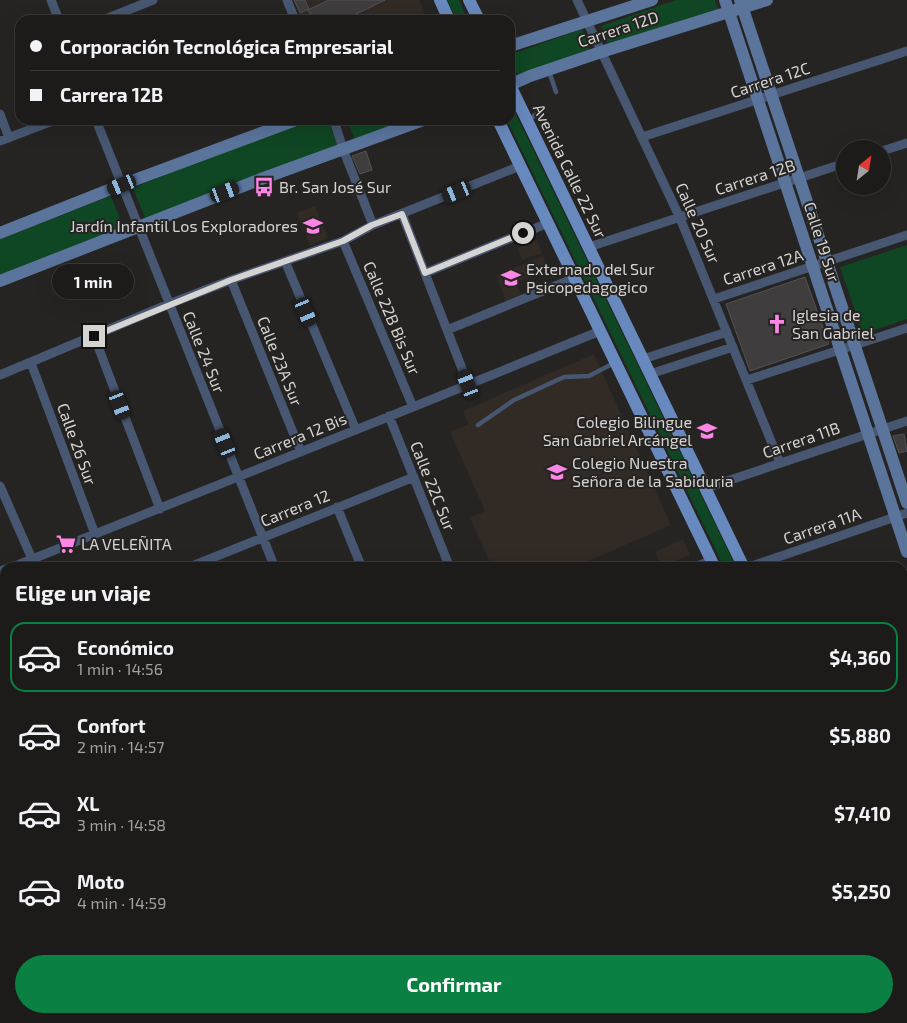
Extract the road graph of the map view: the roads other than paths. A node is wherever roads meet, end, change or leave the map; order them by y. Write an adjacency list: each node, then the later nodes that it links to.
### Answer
1 (51, 0): 11 (street)
2 (153, 0): 12 (street)
3 (287, 0): 13 (street)
4 (440, 0): 14 (main road)
5 (469, 0): 15 (main road)
6 (577, 0): 16 (street, Calle 20 Sur)
7 (652, 0): 16 (street, Carrera 12D)
8 (767, 0): 9 (street, Carrera 12D)
9 (742, 4): 10 (street, Carrera 12D); 24 (street, Calle 19 Sur)
10 (726, 6): 19 (street, Carrera 12D); 25 (street, Calle 19 Sur)
11 (57, 15)
12 (115, 15)
13 (293, 15)
14 (447, 15)
15 (476, 15)
16 (587, 21): 17 (street, Carrera 12D); 19 (street, Calle 20 Sur)
17 (515, 44)
18 (907, 51): 24 (street, Carrera 12C)
19 (601, 52): 20 (street, Carrera 12D); 35 (street, Calle 20 Sur)
20 (548, 70): 21 (street, Carrera 12D); 22 (lane)
21 (515, 83)
22 (556, 92)
23 (515, 95): 28 (main road, Avenida Calle 22 Sur)
24 (772, 95): 25 (street, Carrera 12C); 43 (street, Calle 19 Sur)
25 (758, 100): 35 (street, Carrera 12C); 44 (street, Calle 19 Sur)
26 (542, 111): 28 (lane)
27 (0, 114): 36 (street)
28 (527, 120): 54 (main road, Avenida Calle 22 Sur)
29 (42, 125): 36 (street)
30 (98, 125): 45 (street, Calle 24 Sur)
31 (283, 125): 45 (street)
32 (336, 125): 40 (street)
33 (409, 125): 40 (street)
34 (500, 125): 41 (main road)
35 (642, 137): 47 (street, Calle 20 Sur)
36 (9, 138): 37 (street)
37 (0, 141)
38 (907, 143): 39 (street)
39 (891, 148)
40 (343, 149): 49 (street); 50 (street)
41 (520, 166): 46 (street); 48 (main road)
42 (836, 166): 43 (street, Carrera 12B)
43 (800, 178): 44 (street, Carrera 12B); 56 (street, Calle 19 Sur)
44 (786, 183): 47 (street, Carrera 12B); 57 (street, Calle 19 Sur)
45 (122, 185): 50 (street, Calle 24 Sur); 51 (street)
46 (402, 214): 49 (street); 58 (street)
47 (680, 218): 54 (street, Carrera 12B); 62 (street, Calle 20 Sur)
48 (548, 223): 58 (street); 59 (main road)
49 (372, 225): 53 (street)
50 (138, 226): 61 (street); 63 (street, Calle 24 Sur)
51 (0, 233)
52 (907, 235): 56 (street, Carrera 12A)
53 (343, 241): 55 (street); 79 (street, Calle 22B Bis Sur)
54 (589, 247): 72 (main road, Avenida Calle 22 Sur)
55 (285, 261): 60 (street); 84 (street)
56 (827, 262): 57 (street, Carrera 12A); 69 (street, Calle 19 Sur)
57 (813, 266): 62 (street, Carrera 12A); 71 (street, Calle 19 Sur)
58 (425, 273): 65 (street)
59 (574, 278): 65 (street); 66 (main road)
60 (231, 280): 63 (street); 86 (street, Calle 23A Sur)
61 (0, 281)
62 (714, 299): 67 (street, Calle 20 Sur)
63 (169, 304): 68 (street); 88 (street, Calle 24 Sur)
64 (907, 328): 69 (street)
65 (447, 330): 78 (street)
66 (600, 331): 74 (main road); 78 (street, Carrera 12 Bis)
67 (727, 332): 70 (street, Calle 20 Sur); 72 (street)
68 (94, 336): 73 (street); 94 (street)
69 (855, 345): 71 (street); 83 (street, Calle 19 Sur)
70 (733, 347): 75 (street); 77 (street, Calle 20 Sur)
71 (840, 350): 77 (street); 85 (street, Calle 19 Sur)
72 (643, 360): 75 (main road, Avenida Calle 22 Sur)
73 (31, 363): 76 (street); 96 (street, Calle 26 Sur)
74 (616, 363): 82 (lane); 105 (main road)
75 (650, 374): 91 (main road, Avenida Calle 22 Sur)
76 (0, 375)
77 (747, 380): 87 (street, Calle 20 Sur)
78 (468, 384): 79 (street, Carrera 12 Bis)
79 (413, 408): 80 (street, Carrera 12 Bis)
80 (389, 416): 84 (street, Carrera 12 Bis); 89 (street, Calle 22C Sur)
81 (907, 421): 83 (street, Carrera 11B)
82 (478, 425)
83 (882, 429): 85 (street, Carrera 11B); 92 (street, Calle 19 Sur)
84 (356, 430): 86 (street, Carrera 12 Bis)
85 (868, 434): 87 (street, Carrera 11B); 95 (street, Calle 19 Sur)
86 (301, 452): 88 (street, Carrera 12 Bis)
87 (780, 463): 91 (street, Carrera 11B)
88 (239, 477): 94 (street, Carrera 12 Bis); 97 (street, Calle 24 Sur)
89 (414, 477): 93 (street, Carrera 12); 104 (street, Calle 22C Sur)
90 (0, 486): 99 (street)
91 (706, 488): 106 (main road, Avenida Calle 22 Sur)
92 (907, 502)
93 (337, 508): 97 (street, Carrera 12); 103 (street)
94 (160, 509): 96 (street, Carrera 12 Bis)
95 (901, 515): 98 (street, Calle 19 Sur); 107 (street, Carrera 11A)
96 (95, 534): 100 (street, Carrera 12 Bis)
97 (263, 537): 101 (street, Carrera 12); 102 (street, Calle 24 Sur)
98 (907, 552)
99 (34, 562)
100 (36, 562)
101 (202, 562)
102 (273, 562)
103 (360, 562)
104 (448, 562)
105 (712, 562)
106 (742, 562)
107 (763, 562)

